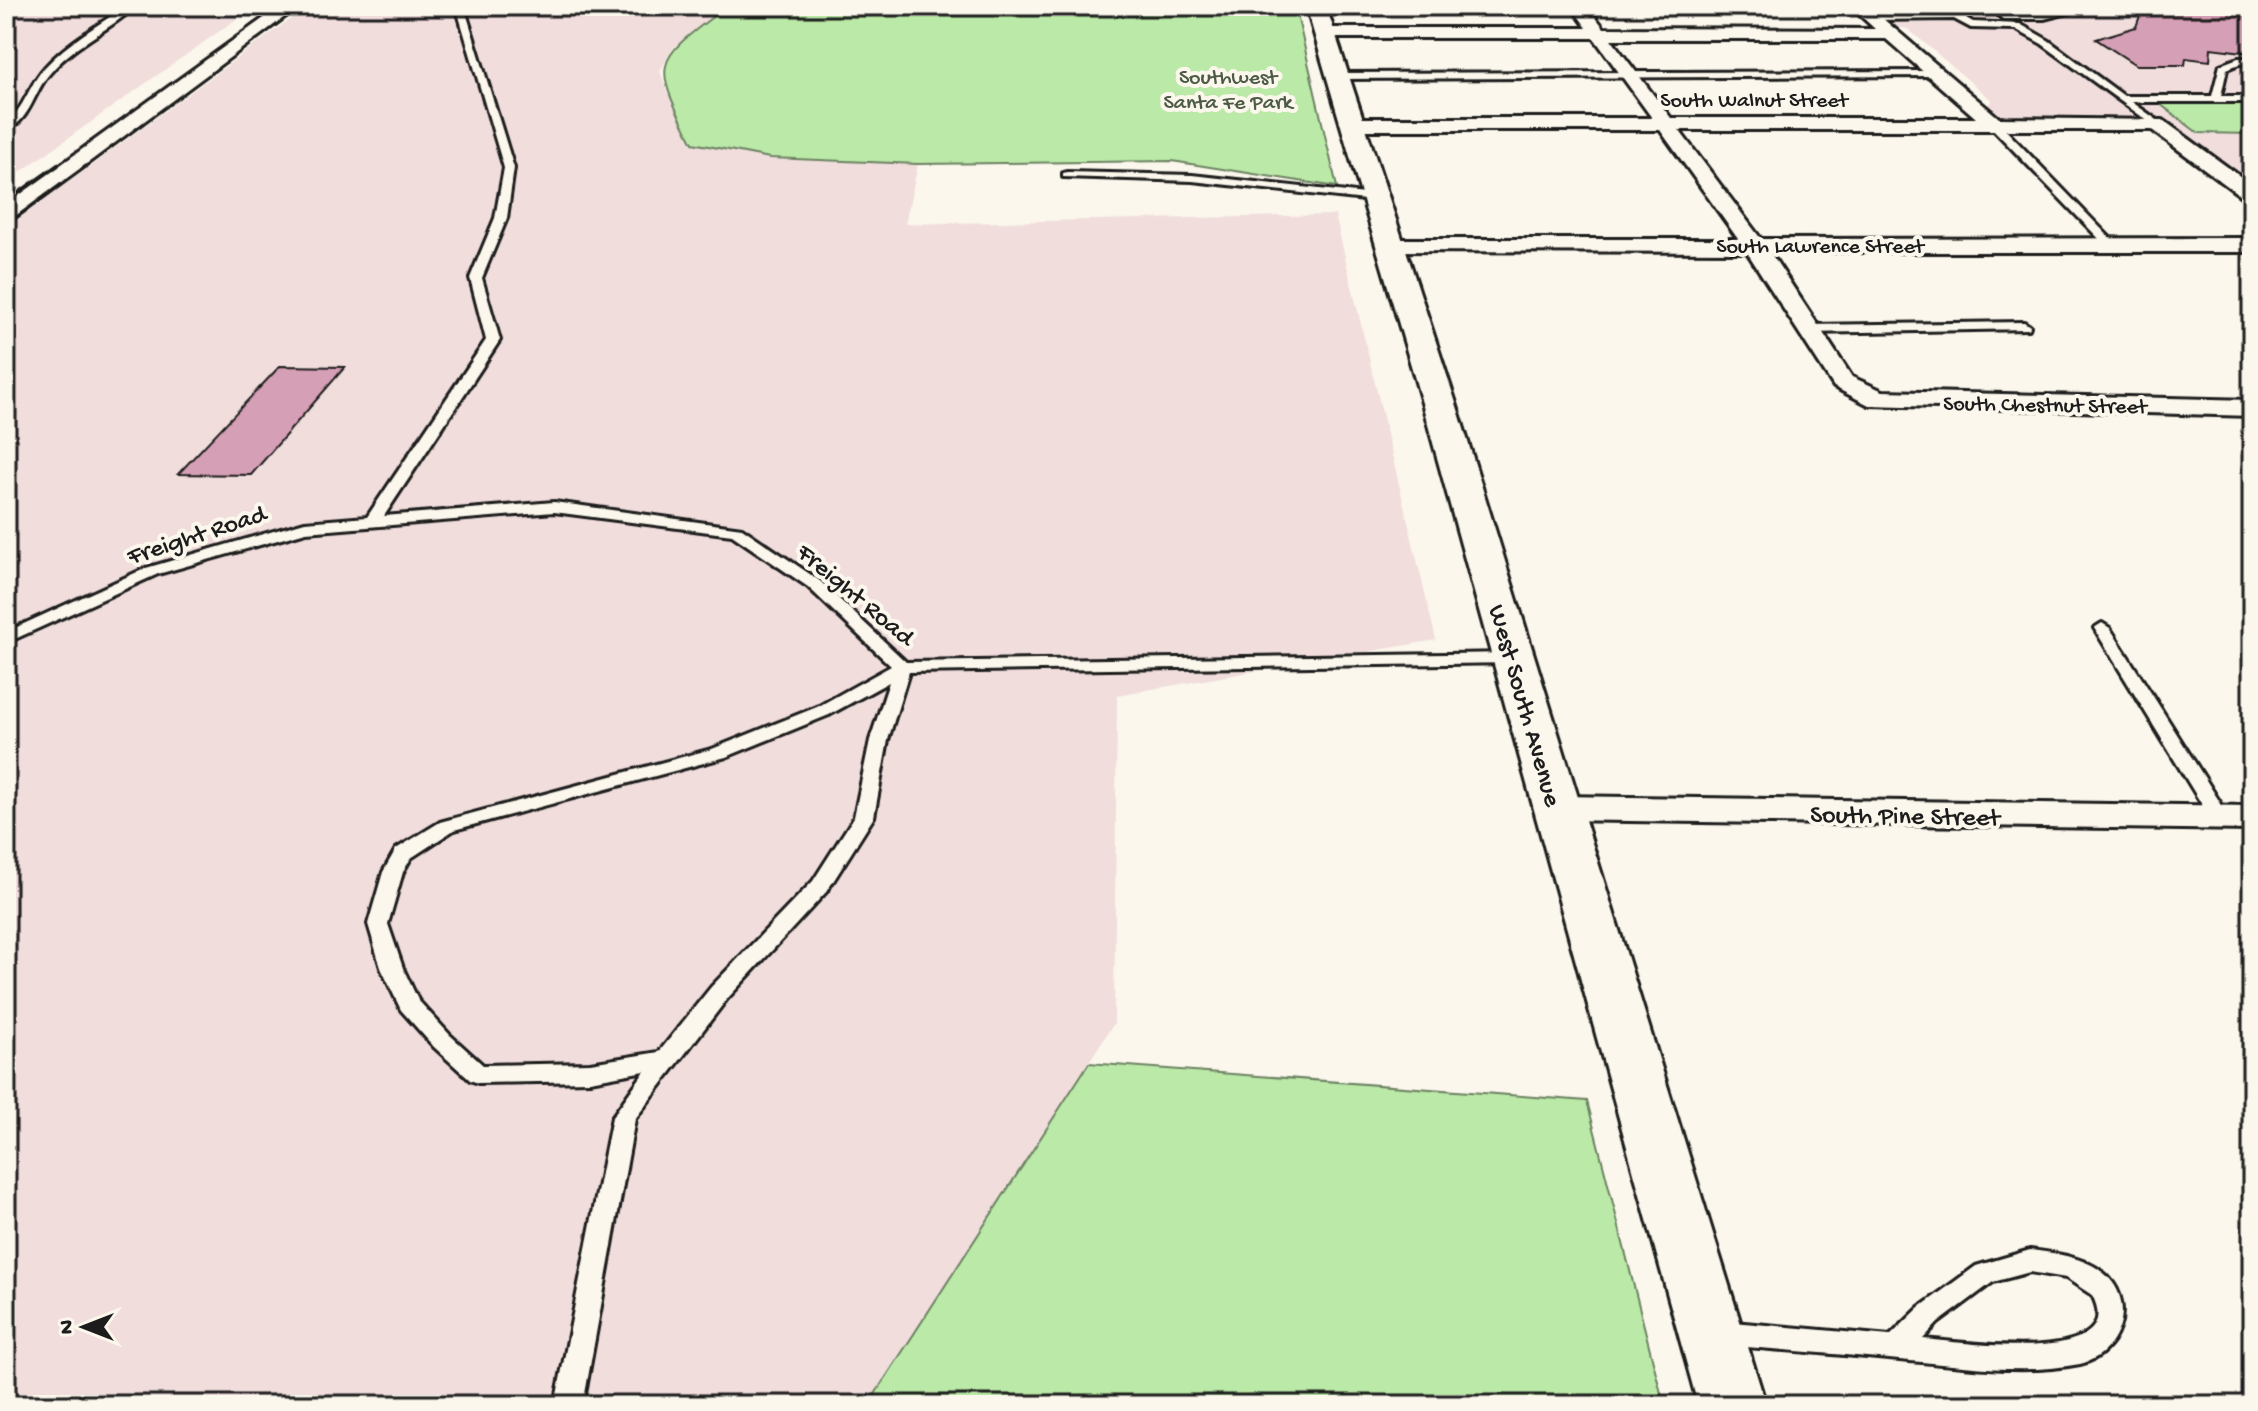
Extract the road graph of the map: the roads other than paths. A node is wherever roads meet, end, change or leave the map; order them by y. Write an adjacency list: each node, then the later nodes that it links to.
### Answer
1 (132, 6): 21 (lane)
2 (460, 6): 32 (lane)
3 (1579, 6): 8 (street)
4 (2091, 6): 6 (lane)
5 (1864, 11): 6 (lane); 9 (street)
6 (1956, 16): 14 (lane)
7 (1320, 20): 8 (street); 13 (main road, West South Avenue)
8 (1600, 34): 9 (street); 11 (street)
9 (1891, 34): 12 (street)
10 (2252, 61): 15 (lane)
11 (1630, 74): 12 (lane); 13 (lane); 17 (street)
12 (1937, 74): 18 (street)
13 (1337, 76): 19 (main road, West South Avenue)
14 (2122, 99): 15 (lane); 20 (lane)
15 (2216, 99): 16 (lane)
16 (2252, 99)
17 (1663, 122): 18 (street, South Walnut Street); 19 (street, South Walnut Street); 25 (street)
18 (1993, 123): 20 (street, South Walnut Street); 28 (lane)
19 (1352, 124): 24 (main road, West South Avenue)
20 (2156, 124): 23 (street)
21 (6, 128)
22 (1067, 175): 24 (lane)
23 (2252, 195)
24 (1374, 198): 27 (main road, West South Avenue)
25 (1753, 244): 27 (street, South Lawrence Street); 28 (street, South Lawrence Street); 30 (street)
26 (2252, 245): 28 (street, South Lawrence Street)
27 (1388, 246): 35 (main road, West South Avenue)
28 (2112, 246)
29 (2024, 326): 30 (lane)
30 (1807, 329): 31 (street, South Chestnut Street)
31 (2252, 408)
32 (372, 522): 34 (lane, Freight Road); 36 (lane, Freight Road)
33 (2102, 628): 38 (lane)
34 (6, 638)
35 (1514, 658): 36 (lane, Freight Road); 37 (main road, West South Avenue)
36 (902, 667): 39 (lane); 39 (lane)
37 (1558, 808): 38 (street, South Pine Street); 40 (main road, West South Avenue)
38 (2236, 818)
39 (666, 1059): 42 (lane)
40 (1711, 1333): 41 (lane); 43 (main road, West South Avenue)
41 (1896, 1348): 41 (lane)
42 (569, 1405)
43 (1732, 1405)

